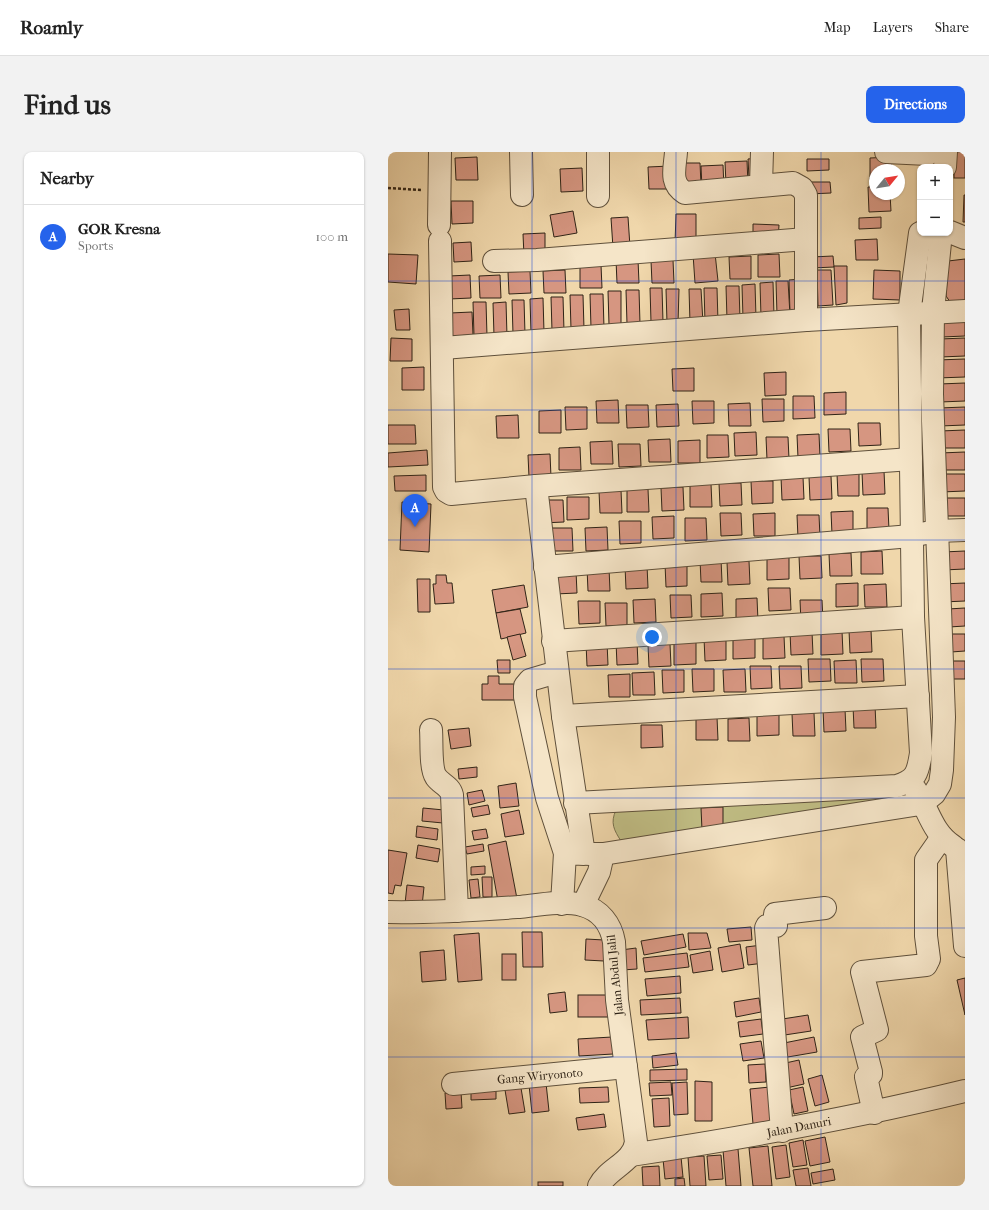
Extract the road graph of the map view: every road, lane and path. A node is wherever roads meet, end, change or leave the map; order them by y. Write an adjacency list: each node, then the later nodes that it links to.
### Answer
1 (440, 152): 24 (street)
2 (521, 152): 12 (street)
3 (598, 152): 13 (street)
4 (676, 152): 9 (street)
5 (762, 152): 9 (street)
6 (886, 152): 7 (street)
7 (932, 156): 8 (street)
8 (941, 164)
9 (761, 185): 18 (street)
10 (388, 188): 11 (path)
11 (422, 190)
12 (522, 195)
13 (598, 196)
14 (953, 233): 17 (street)
15 (920, 236): 22 (street)
16 (941, 236): 21 (street)
17 (965, 238)
18 (806, 239): 19 (street); 23 (street)
19 (494, 261)
20 (965, 311): 21 (street)
21 (933, 312): 22 (street); 25 (street)
22 (910, 314): 23 (street); 25 (street)
23 (806, 320): 24 (street)
24 (443, 348): 27 (street)
25 (921, 394): 26 (street); 29 (street)
26 (910, 459): 27 (street); 30 (street)
27 (536, 486): 31 (street)
28 (965, 530): 29 (street)
29 (936, 531): 30 (street); 39 (street)
30 (911, 536): 31 (street); 32 (street)
31 (545, 567): 33 (street)
32 (913, 617): 33 (street); 35 (street)
33 (553, 640): 34 (street)
34 (558, 672): 36 (street); 42 (street)
35 (918, 696): 36 (street); 38 (street)
36 (563, 716): 40 (street)
37 (431, 730): 45 (street)
38 (909, 782): 39 (street); 40 (street)
39 (924, 802): 41 (street); 42 (street)
40 (575, 803): 42 (street)
41 (955, 845): 47 (street); 51 (street)
42 (584, 854): 43 (street); 43 (street)
43 (572, 904): 45 (street); 48 (street, Jalan Abdul Jalil)
44 (825, 908): 52 (street)
45 (457, 911): 46 (street)
46 (388, 912)
47 (965, 946)
48 (626, 1067): 49 (street, Gang Wiryonoto); 53 (street, Jalan Abdul Jalil)
49 (453, 1084)
50 (964, 1096): 51 (street, Jalan Danuri)
51 (874, 1113): 52 (street, Jalan Danuri)
52 (782, 1131): 53 (street, Jalan Danuri)
53 (631, 1155): 54 (street)
54 (600, 1186)

